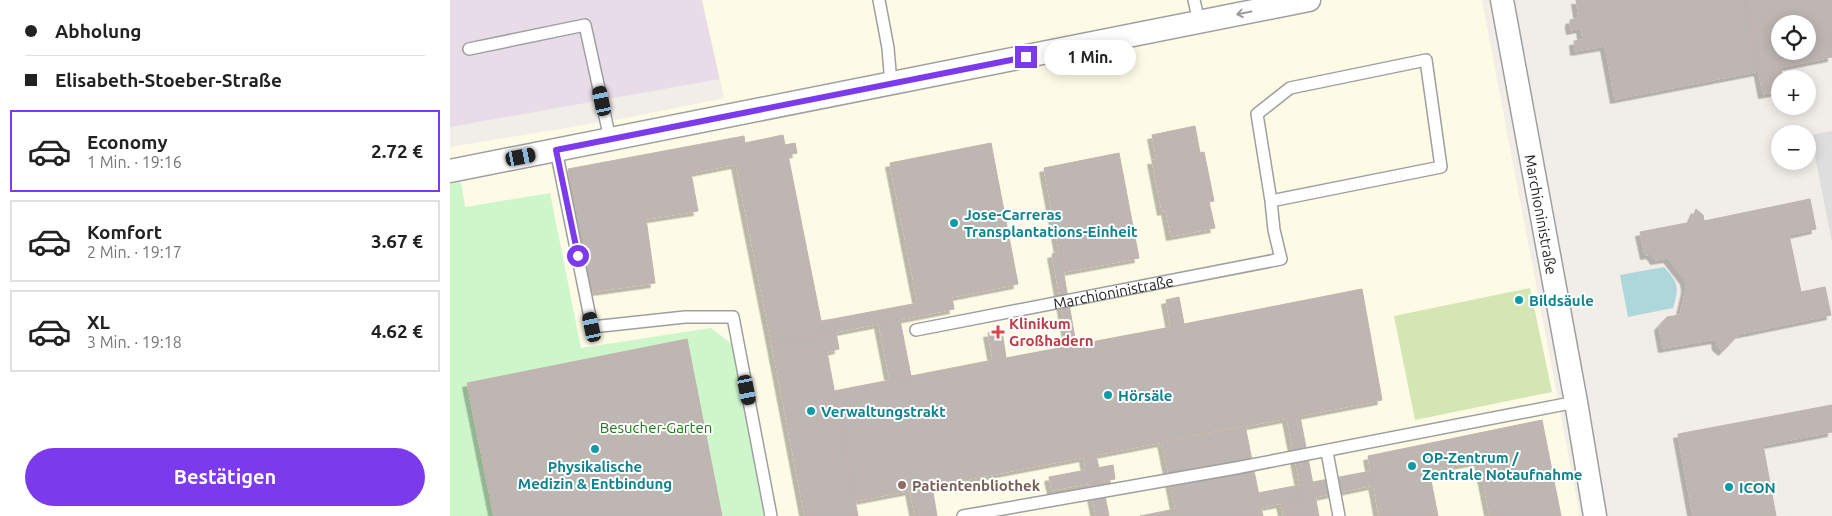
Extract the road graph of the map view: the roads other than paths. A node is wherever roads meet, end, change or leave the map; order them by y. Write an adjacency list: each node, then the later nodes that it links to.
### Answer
1 (879, 0): 7 (lane)
2 (1194, 0): 5 (lane)
3 (1309, 0): 5 (street, one-way to 5)
4 (1502, 0): 13 (street, Marchioninistraße)
5 (1199, 22): 7 (street)
6 (469, 49): 8 (lane)
7 (892, 84): 8 (street)
8 (610, 139): 9 (street)
9 (556, 150): 10 (street); 15 (lane)
10 (450, 171)
11 (1271, 201): 11 (lane); 12 (lane, Marchioninistraße)
12 (916, 330)
13 (1576, 402): 14 (lane); 18 (street, Marchioninistraße)
14 (1327, 452): 16 (lane); 17 (lane)
15 (771, 516)
16 (963, 516)
17 (1339, 516)
18 (1595, 516)

